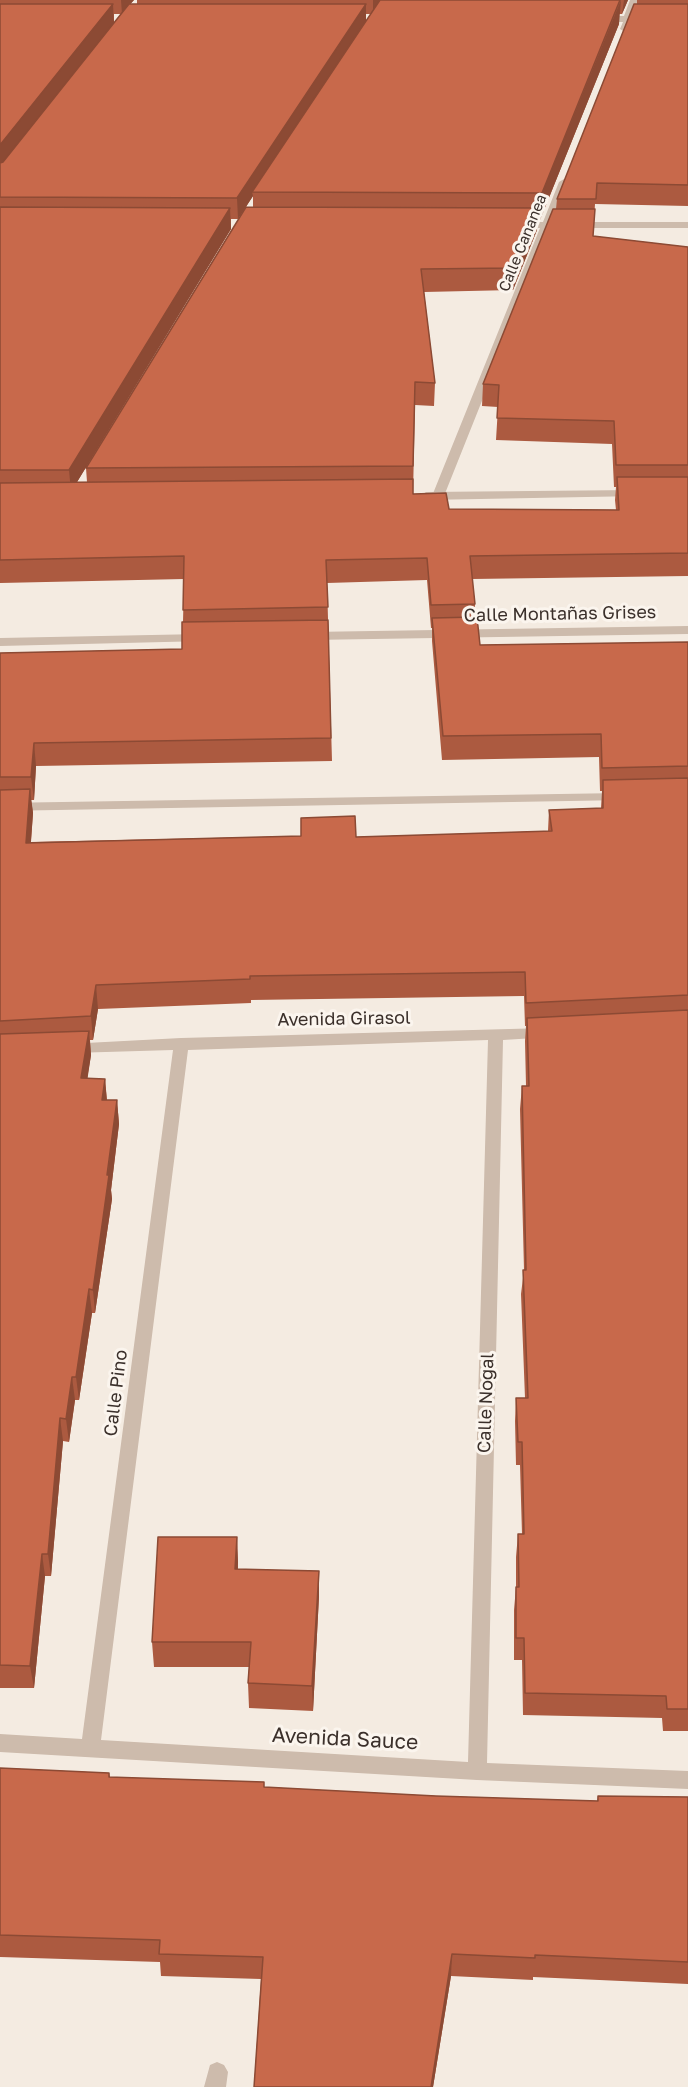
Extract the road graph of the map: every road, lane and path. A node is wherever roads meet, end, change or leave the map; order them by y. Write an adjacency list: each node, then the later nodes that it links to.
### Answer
1 (634, 0): 3 (street)
2 (592, 19): 3 (street)
3 (628, 19): 4 (street); 5 (street)
4 (688, 19)
5 (620, 41)
6 (568, 171): 8 (street, Calle Cananea)
7 (499, 225): 8 (street)
8 (546, 225): 9 (street); 12 (street, Calle Cananea)
9 (688, 225)
10 (652, 494): 12 (street)
11 (415, 496): 12 (street)
12 (438, 496)
13 (688, 630): 14 (street, Calle Montañas Grises)
14 (297, 637)
15 (213, 638): 16 (street)
16 (0, 642)
17 (640, 797): 18 (street)
18 (0, 807)
19 (564, 1032): 20 (street, Avenida Girasol)
20 (496, 1035): 21 (street, Avenida Girasol); 25 (street, Calle Nogal)
21 (181, 1043): 22 (street, Avenida Girasol); 24 (street, Calle Pino)
22 (57, 1048)
23 (0, 1743): 24 (street, Avenida Sauce)
24 (90, 1749): 25 (street, Avenida Sauce)
25 (477, 1770): 26 (street, Avenida Sauce)
26 (688, 1780)

